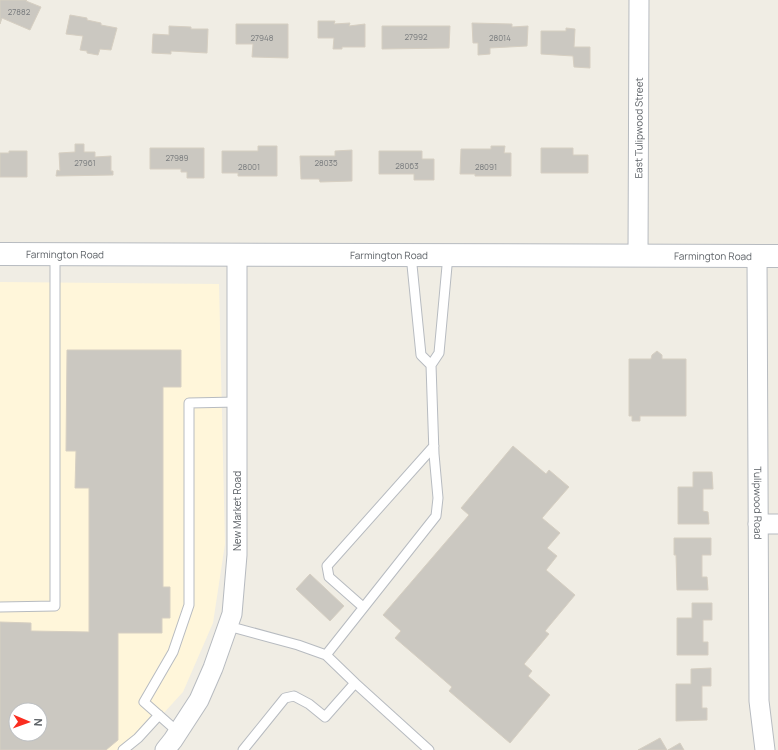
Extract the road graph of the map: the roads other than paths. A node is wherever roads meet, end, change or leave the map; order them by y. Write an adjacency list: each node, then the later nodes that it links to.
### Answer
1 (639, 0): 7 (street, East Tulipwood Street)
2 (0, 254): 3 (street, Farmington Road)
3 (55, 254): 4 (street, Farmington Road); 14 (lane)
4 (237, 254): 5 (street, Farmington Road); 10 (street, New Market Road)
5 (411, 255): 6 (street, Farmington Road); 9 (lane)
6 (448, 256): 7 (street, Farmington Road); 9 (lane)
7 (638, 256): 8 (street, Farmington Road)
8 (768, 256): 12 (street, Tulipwood Road)
9 (431, 365): 11 (lane)
10 (236, 402): 16 (street, New Market Road); 19 (lane)
11 (434, 446): 15 (lane); 15 (lane)
12 (758, 524): 13 (street); 25 (street, Tulipwood Road)
13 (778, 524)
14 (0, 607)
15 (363, 607): 17 (lane)
16 (228, 626): 17 (lane); 20 (street, New Market Road)
17 (326, 655): 18 (lane)
18 (355, 683): 23 (lane); 24 (lane)
19 (158, 715): 20 (lane); 21 (lane)
20 (178, 732): 22 (street, New Market Road)
21 (123, 750)
22 (165, 750)
23 (243, 750)
24 (429, 750)
25 (765, 750)

